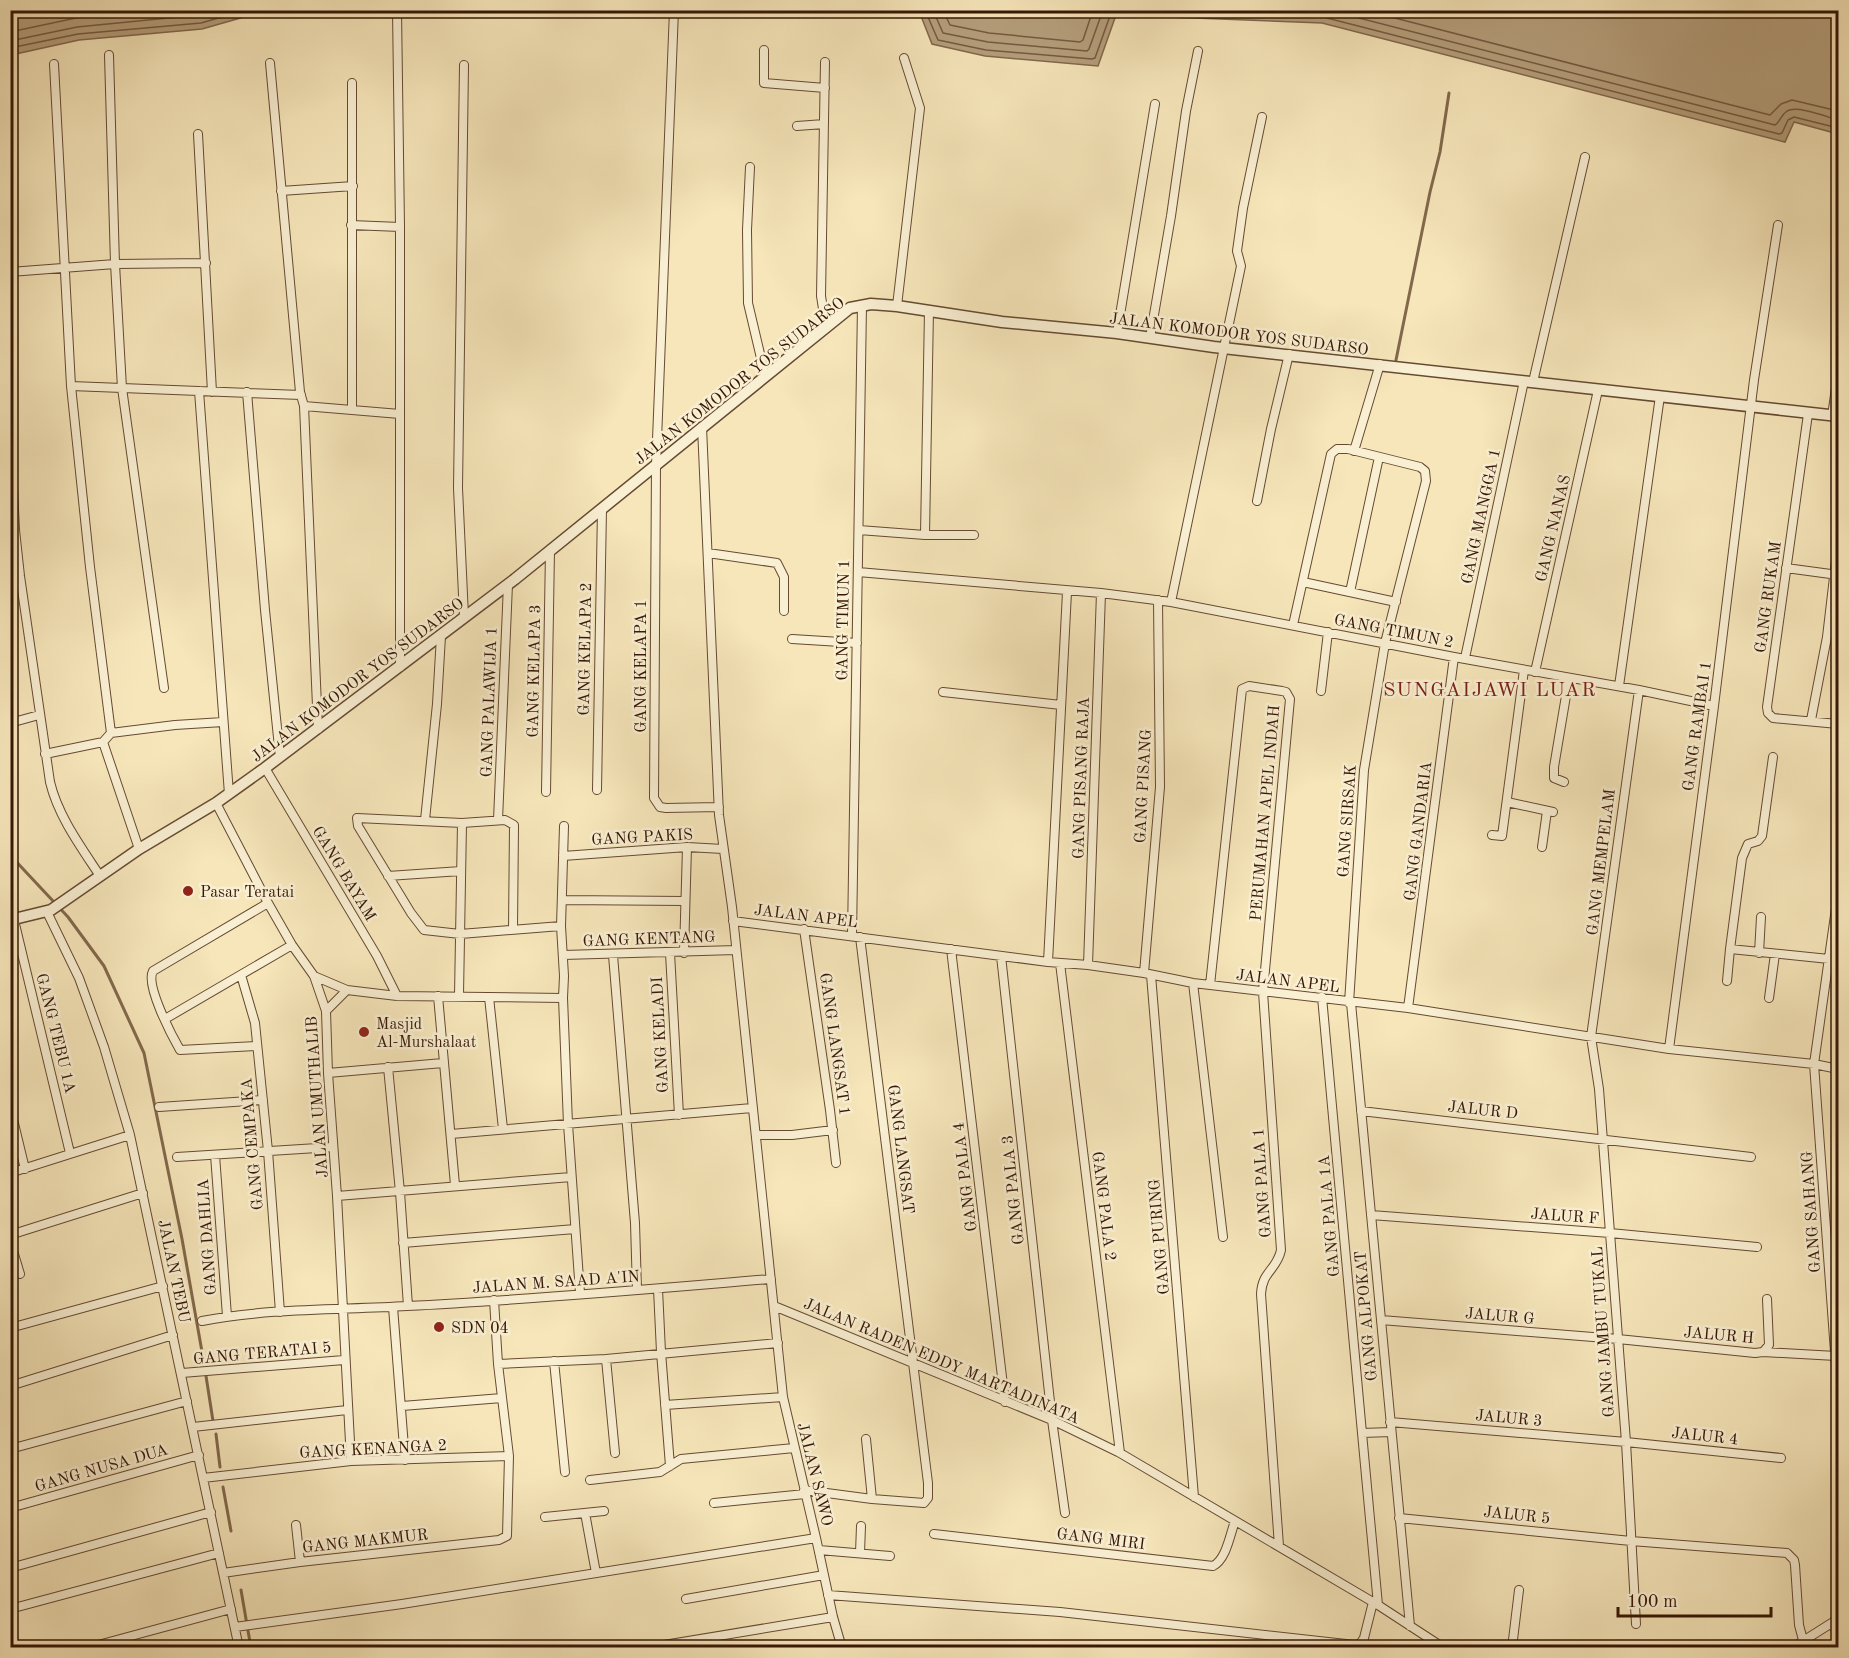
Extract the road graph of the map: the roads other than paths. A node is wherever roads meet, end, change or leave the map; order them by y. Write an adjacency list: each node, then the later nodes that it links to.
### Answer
1 (397, 10): 24 (street)
2 (674, 10): 59 (street)
3 (764, 50): 12 (street)
4 (1198, 51): 34 (street)
5 (109, 55): 26 (street)
6 (904, 58): 30 (street)
7 (825, 62): 12 (street)
8 (270, 63): 21 (street)
9 (54, 64): 27 (street)
10 (464, 65): 81 (street)
11 (352, 83): 20 (street)
12 (825, 87): 15 (street)
13 (1155, 104): 33 (street)
14 (1262, 117): 35 (street)
15 (824, 123): 16 (street); 32 (street)
16 (797, 126)
17 (198, 134): 25 (street)
18 (1585, 158): 40 (street, GANG MANGGA 1)
19 (750, 167): 39 (street)
20 (353, 186): 21 (street); 22 (street)
21 (281, 191): 47 (street)
22 (351, 225): 24 (street); 51 (street)
23 (1778, 225): 50 (street, GANG RAMBAI 1)
24 (400, 227): 52 (street)
25 (206, 263): 26 (street); 45 (street)
26 (115, 264): 27 (street); 42 (street)
27 (65, 269): 28 (street); 41 (street)
28 (10, 272)
29 (862, 305): 30 (street, JALAN KOMODOR YOS SUDARSO); 32 (street, JALAN KOMODOR YOS SUDARSO); 63 (street, GANG TIMUN 1)
30 (897, 306): 31 (street, JALAN KOMODOR YOS SUDARSO)
31 (929, 310): 33 (street, JALAN KOMODOR YOS SUDARSO); 64 (street)
32 (826, 328): 39 (street, JALAN KOMODOR YOS SUDARSO)
33 (1117, 333): 34 (street, JALAN KOMODOR YOS SUDARSO)
34 (1150, 338): 35 (street, JALAN KOMODOR YOS SUDARSO)
35 (1225, 347): 36 (street, JALAN KOMODOR YOS SUDARSO); 78 (street)
36 (1288, 354): 37 (street, JALAN KOMODOR YOS SUDARSO); 61 (street)
37 (1380, 364): 40 (street, JALAN KOMODOR YOS SUDARSO); 57 (street)
38 (1839, 374): 54 (street)
39 (765, 375): 56 (street, JALAN KOMODOR YOS SUDARSO)
40 (1529, 382): 43 (street, JALAN KOMODOR YOS SUDARSO); 89 (street, GANG MANGGA 1)
41 (71, 386): 42 (street); 107 (street)
42 (122, 388): 44 (street); 95 (street)
43 (1598, 390): 48 (street, JALAN KOMODOR YOS SUDARSO); 92 (street, GANG NANAS)
44 (199, 391): 45 (street); 103 (street)
45 (212, 392): 46 (street)
46 (247, 392): 47 (street); 110 (street)
47 (301, 395): 49 (street)
48 (1660, 396): 50 (street, JALAN KOMODOR YOS SUDARSO); 94 (street)
49 (304, 406): 51 (street); 106 (street)
50 (1750, 408): 53 (street, JALAN KOMODOR YOS SUDARSO); 100 (street, GANG RAMBAI 1)
51 (352, 409): 52 (street)
52 (400, 414): 90 (street)
53 (1808, 414): 54 (street, JALAN KOMODOR YOS SUDARSO); 69 (street, GANG RUKAM)
54 (1835, 416)
55 (10, 426): 60 (street)
56 (702, 427): 59 (street, JALAN KOMODOR YOS SUDARSO); 68 (street)
57 (1354, 451): 58 (street); 72 (street)
58 (1379, 457): 75 (street); 79 (street, GANG SIRSAK)
59 (656, 465): 62 (street, JALAN KOMODOR YOS SUDARSO); 119 (street, GANG KELAPA 1)
60 (12, 479): 101 (street)
61 (1257, 501)
62 (602, 509): 67 (street, JALAN KOMODOR YOS SUDARSO); 114 (street, GANG KELAPA 2)
63 (859, 530): 64 (street); 70 (street, GANG TIMUN 1)
64 (925, 535): 65 (street)
65 (974, 535)
66 (1839, 543): 71 (street)
67 (550, 550): 73 (street, JALAN KOMODOR YOS SUDARSO); 115 (street, GANG KELAPA 3)
68 (708, 553): 80 (street); 119 (street)
69 (1786, 568): 71 (street); 102 (street, GANG RUKAM)
70 (858, 572): 74 (street, GANG TIMUN 2); 86 (street, GANG TIMUN 1)
71 (1836, 575): 102 (street)
72 (1303, 582): 75 (street); 82 (street)
73 (508, 584): 81 (street, JALAN KOMODOR YOS SUDARSO); 121 (street, GANG PALAWIJA 1)
74 (1067, 592): 76 (street, GANG TIMUN 2); 99 (street)
75 (1350, 592): 79 (street)
76 (1101, 593): 77 (street, GANG TIMUN 2); 160 (street, GANG PISANG RAJA)
77 (1158, 600): 78 (street, GANG TIMUN 2); 161 (street, GANG PISANG)
78 (1171, 602): 82 (street, GANG TIMUN 2)
79 (1395, 602): 87 (street, GANG SIRSAK)
80 (784, 611)
81 (464, 616): 84 (street, JALAN KOMODOR YOS SUDARSO)
82 (1293, 625): 83 (street, GANG TIMUN 2)
83 (1328, 632): 87 (street, GANG TIMUN 2); 97 (street)
84 (441, 636): 90 (street, JALAN KOMODOR YOS SUDARSO); 120 (street)
85 (792, 639): 86 (street)
86 (857, 643): 145 (street, GANG TIMUN 1)
87 (1385, 643): 88 (street, GANG TIMUN 2); 176 (street, GANG SIRSAK)
88 (1454, 657): 89 (street, GANG TIMUN 2); 177 (street, GANG GANDARIA)
89 (1465, 658): 91 (street, GANG TIMUN 2)
90 (400, 667): 106 (street, JALAN KOMODOR YOS SUDARSO)
91 (1524, 670): 92 (street, GANG TIMUN 2); 117 (street)
92 (1535, 672): 93 (street, GANG TIMUN 2)
93 (1569, 678): 94 (street, GANG TIMUN 2); 113 (street)
94 (1619, 686): 96 (street, GANG TIMUN 2)
95 (164, 688)
96 (1639, 690): 100 (street, GANG TIMUN 2); 180 (street, GANG MEMPELAM)
97 (1322, 691)
98 (944, 692): 99 (street)
99 (1061, 705): 158 (street)
100 (1714, 706): 182 (street, GANG RAMBAI 1)
101 (39, 715): 104 (street); 109 (street)
102 (1811, 720): 105 (street, GANG RUKAM)
103 (223, 722): 107 (street); 116 (street)
104 (10, 723)
105 (1839, 724)
106 (318, 729): 110 (street, JALAN KOMODOR YOS SUDARSO)
107 (111, 733): 108 (street)
108 (104, 742): 109 (street); 127 (street)
109 (45, 754): 131 (street)
110 (280, 757): 112 (street, JALAN KOMODOR YOS SUDARSO)
111 (1773, 758): 147 (street)
112 (265, 768): 116 (street, JALAN KOMODOR YOS SUDARSO); 170 (street, GANG BAYAM)
113 (1564, 782)
114 (597, 790)
115 (546, 792)
116 (229, 794): 118 (street, JALAN KOMODOR YOS SUDARSO)
117 (1507, 802): 124 (street); 126 (street)
118 (216, 803): 127 (street, JALAN KOMODOR YOS SUDARSO); 136 (street, JALAN UMUTHALIB)
119 (719, 807): 128 (street)
120 (425, 820): 122 (street); 132 (street)
121 (498, 820): 122 (street); 142 (street)
122 (462, 823): 130 (street)
123 (564, 826): 129 (street)
124 (1492, 835)
125 (687, 847): 128 (street, GANG PAKIS); 129 (street, GANG PAKIS); 135 (street)
126 (1542, 847)
127 (139, 849): 131 (street, JALAN KOMODOR YOS SUDARSO)
128 (723, 849): 140 (street)
129 (563, 856): 134 (street)
130 (461, 871): 132 (street); 144 (street)
131 (100, 876): 137 (street, JALAN KOMODOR YOS SUDARSO)
132 (388, 876): 144 (street)
133 (1839, 894): 157 (street, GANG SAHANG)
134 (562, 900): 135 (street); 141 (street)
135 (685, 901): 150 (street)
136 (268, 903): 146 (street, JALAN UMUTHALIB); 179 (street)
137 (49, 911): 139 (street, JALAN KOMODOR YOS SUDARSO); 200 (street, JALAN TEBU)
138 (1761, 917): 151 (street)
139 (12, 920): 204 (street, GANG TEBU 1A)
140 (733, 921): 143 (street, JALAN APEL); 148 (street)
141 (561, 926): 142 (street); 154 (street)
142 (513, 929): 144 (street)
143 (804, 929): 145 (street, JALAN APEL); 197 (street, GANG LANGSAT 1)
144 (459, 934): 169 (street)
145 (856, 937): 149 (street, JALAN APEL); 251 (street, GANG LANGSAT)
146 (292, 945): 162 (street); 163 (street, JALAN UMUTHALIB)
147 (1730, 949): 151 (street); 164 (street)
148 (736, 950): 150 (street, GANG KENTANG); 191 (street)
149 (951, 950): 156 (street, JALAN APEL); 258 (street, GANG PALA 4)
150 (684, 952): 152 (street, GANG KENTANG)
151 (1759, 952): 153 (street)
152 (670, 953): 155 (street, GANG KENTANG); 193 (street, GANG KELADI)
153 (1775, 954): 157 (street); 175 (street)
154 (564, 955): 155 (street, GANG KENTANG); 174 (street)
155 (613, 955): 194 (street)
156 (1001, 956): 158 (street, JALAN APEL); 262 (street, GANG PALA 3)
157 (1829, 959): 184 (street, GANG SAHANG)
158 (1048, 962): 159 (street, JALAN APEL)
159 (1060, 963): 160 (street, JALAN APEL); 272 (street, GANG PALA 2)
160 (1088, 965): 161 (street, JALAN APEL)
161 (1147, 974): 165 (street, JALAN APEL); 283 (street, GANG PURING)
162 (241, 975): 179 (street); 181 (street, GANG CEMPAKA)
163 (314, 976): 167 (street); 178 (street, JALAN UMUTHALIB)
164 (1727, 981)
165 (1193, 983): 166 (street, JALAN APEL); 220 (street)
166 (1210, 985): 168 (street, JALAN APEL); 168 (street, PERUMAHAN APEL INDAH)
167 (347, 990): 170 (street); 178 (street)
168 (1263, 992): 173 (street, JALAN APEL); 299 (street, GANG PALA 1)
169 (459, 995): 171 (street); 172 (street)
170 (397, 996): 171 (street)
171 (438, 996): 183 (street)
172 (489, 997): 174 (street); 196 (street)
173 (1322, 997): 176 (street, JALAN APEL); 266 (street, GANG PALA 1A)
174 (562, 998): 195 (street)
175 (1769, 998)
176 (1350, 1003): 177 (street, JALAN APEL); 192 (street, GANG ALPOKAT)
177 (1408, 1008): 180 (street, JALAN APEL)
178 (326, 1011): 187 (street, JALAN UMUTHALIB)
179 (165, 1019): 181 (street)
180 (1591, 1037): 182 (street, JALAN APEL); 201 (street, GANG JAMBU TUKAL)
181 (257, 1046): 188 (street, GANG CEMPAKA)
182 (1669, 1049): 184 (street, JALAN APEL)
183 (443, 1063): 185 (street); 198 (street)
184 (1814, 1064): 186 (street, JALAN APEL); 246 (street, GANG SAHANG)
185 (388, 1067): 187 (street); 213 (street)
186 (1839, 1069)
187 (328, 1073): 202 (street, JALAN UMUTHALIB)
188 (263, 1100): 190 (street); 203 (street, GANG CEMPAKA)
189 (10, 1107): 209 (street)
190 (159, 1107)
191 (752, 1108): 193 (street); 199 (street)
192 (1361, 1111): 201 (street, JALUR D); 216 (street, GANG ALPOKAT)
193 (679, 1115): 194 (street)
194 (627, 1119): 195 (street); 228 (street)
195 (568, 1124): 196 (street); 211 (street)
196 (503, 1129): 198 (street)
197 (833, 1130): 199 (street); 208 (street, GANG LANGSAT 1)
198 (451, 1134): 212 (street)
199 (756, 1134): 225 (street)
200 (130, 1135): 204 (street); 214 (street, JALAN TEBU)
201 (1602, 1138): 206 (street, JALUR D); 218 (street, GANG JAMBU TUKAL)
202 (333, 1147): 203 (street); 215 (street, JALAN UMUTHALIB)
203 (268, 1151): 205 (street); 236 (street, GANG CEMPAKA)
204 (70, 1153): 209 (street)
205 (215, 1155): 207 (street); 237 (street, GANG DAHLIA)
206 (1751, 1157)
207 (177, 1158)
208 (836, 1163)
209 (25, 1169): 210 (street)
210 (10, 1173)
211 (571, 1177): 212 (street); 217 (street)
212 (455, 1185): 213 (street)
213 (400, 1192): 215 (street); 222 (street)
214 (143, 1193): 219 (street); 226 (street, JALAN TEBU)
215 (337, 1196): 235 (street, JALAN UMUTHALIB)
216 (1371, 1215): 218 (street, JALUR F); 238 (street, GANG ALPOKAT)
217 (575, 1229): 222 (street); 229 (street)
218 (1610, 1233): 223 (street, JALUR F); 242 (street, GANG JAMBU TUKAL)
219 (10, 1235)
220 (1222, 1237)
221 (10, 1241): 224 (street)
222 (403, 1243): 232 (street)
223 (1757, 1247)
224 (20, 1274)
225 (771, 1279): 227 (street, JALAN M. SAAD A'IN); 233 (street)
226 (163, 1286): 240 (street); 241 (street, JALAN TEBU)
227 (658, 1289): 228 (street, JALAN M. SAAD A'IN); 245 (street)
228 (637, 1290): 229 (street, JALAN M. SAAD A'IN)
229 (580, 1293): 231 (street, JALAN M. SAAD A'IN)
230 (1767, 1299): 244 (street, JALUR H)
231 (494, 1300): 232 (street, JALAN M. SAAD A'IN); 250 (street)
232 (408, 1306): 234 (street, JALAN M. SAAD A'IN)
233 (774, 1306): 243 (street, JALAN SAWO); 251 (street, JALAN RADEN EDDY MARTADINATA)
234 (393, 1307): 235 (street, JALAN M. SAAD A'IN); 259 (street)
235 (342, 1309): 236 (street, JALAN M. SAAD A'IN); 248 (street, JALAN UMUTHALIB)
236 (280, 1312): 237 (street, JALAN M. SAAD A'IN)
237 (227, 1316): 239 (street, JALAN M. SAAD A'IN)
238 (1381, 1320): 242 (street, JALUR G); 263 (street, GANG ALPOKAT)
239 (202, 1321)
240 (10, 1328)
241 (173, 1335): 252 (street, JALAN TEBU); 253 (street)
242 (1618, 1339): 244 (street, JALUR H); 268 (street, GANG JAMBU TUKAL)
243 (778, 1342): 245 (street); 255 (street, JALAN SAWO)
244 (1763, 1352): 246 (street)
245 (661, 1353): 247 (street); 260 (street)
246 (1836, 1356): 254 (street, GANG SAHANG)
247 (606, 1359): 249 (street); 271 (street)
248 (344, 1360): 252 (street, GANG TERATAI 5); 261 (street, JALAN UMUTHALIB)
249 (554, 1362): 250 (street); 279 (street)
250 (498, 1364): 256 (street)
251 (914, 1364): 258 (street, JALAN RADEN EDDY MARTADINATA); 284 (street, GANG LANGSAT)
252 (182, 1373): 257 (street, JALAN TEBU)
253 (10, 1386)
254 (1839, 1394)
255 (783, 1397): 260 (street); 269 (street, JALAN SAWO)
256 (502, 1398): 259 (street); 274 (street)
257 (188, 1401): 264 (street, JALAN TEBU); 270 (street)
258 (1005, 1402): 262 (street, JALAN RADEN EDDY MARTADINATA)
259 (402, 1406): 276 (street)
260 (664, 1406): 278 (street)
261 (347, 1410): 264 (street); 277 (street, JALAN UMUTHALIB)
262 (1052, 1420): 272 (street, JALAN RADEN EDDY MARTADINATA); 290 (street, GANG PALA 3)
263 (1390, 1422): 265 (street, GANG ALPOKAT); 268 (street, JALUR 3)
264 (193, 1427): 273 (street, JALAN TEBU)
265 (1391, 1432): 266 (street); 292 (street, GANG ALPOKAT)
266 (1362, 1433): 312 (street, GANG PALA 1A)
267 (866, 1439): 284 (street)
268 (1626, 1442): 275 (street, JALUR 4); 298 (street, GANG JAMBU TUKAL)
269 (794, 1448): 278 (street); 282 (street, JALAN SAWO)
270 (10, 1449)
271 (615, 1453)
272 (1120, 1453): 283 (street, JALAN RADEN EDDY MARTADINATA)
273 (199, 1455): 280 (street, JALAN TEBU); 286 (street, GANG NUSA DUA)
274 (509, 1456): 276 (street, GANG KENANGA 2); 304 (street, GANG MAKMUR)
275 (1781, 1458)
276 (405, 1460): 277 (street, GANG KENANGA 2)
277 (351, 1461): 280 (street, GANG KENANGA 2)
278 (670, 1466): 281 (street)
279 (565, 1472)
280 (203, 1478): 288 (street, JALAN TEBU)
281 (591, 1480)
282 (804, 1492): 284 (street); 285 (street); 297 (street, JALAN SAWO)
283 (1194, 1497): 293 (street, JALAN RADEN EDDY MARTADINATA)
284 (872, 1499)
285 (714, 1503)
286 (10, 1508)
287 (604, 1511): 289 (street)
288 (211, 1512): 302 (street, JALAN TEBU); 305 (street)
289 (585, 1513): 291 (street); 307 (street)
290 (1065, 1513)
291 (545, 1516)
292 (1400, 1518): 298 (street, JALUR 5); 319 (street, GANG ALPOKAT)
293 (1235, 1521): 296 (street, GANG MIRI); 299 (street, JALAN RADEN EDDY MARTADINATA)
294 (296, 1525): 304 (street)
295 (861, 1526): 301 (street)
296 (934, 1534)
297 (816, 1538): 300 (street, JALAN SAWO); 307 (street)
298 (1631, 1541): 317 (street, GANG JAMBU TUKAL); 321 (street, JALUR 5)
299 (1279, 1546): 312 (street, JALAN RADEN EDDY MARTADINATA)
300 (819, 1551): 301 (street); 308 (street, JALAN SAWO)
301 (860, 1552): 303 (street)
302 (219, 1553): 306 (street, JALAN TEBU); 313 (street)
303 (890, 1556)
304 (300, 1562): 306 (street, GANG MAKMUR)
305 (10, 1569)
306 (223, 1573): 314 (street, JALAN TEBU)
307 (596, 1573): 318 (street)
308 (824, 1575): 310 (street, JALAN SAWO); 311 (street)
309 (1519, 1590): 327 (street)
310 (828, 1595): 312 (street, GANG PALA 1A); 315 (street, JALAN SAWO)
311 (686, 1599)
312 (1376, 1604): 319 (street, JALAN RADEN EDDY MARTADINATA)
313 (10, 1609)
314 (231, 1609): 318 (street, JALAN TEBU); 322 (street)
315 (833, 1617): 324 (street); 325 (street, JALAN SAWO)
316 (1835, 1622): 320 (street); 321 (street)
317 (1636, 1624)
318 (238, 1626): 323 (street, JALAN TEBU)
319 (1410, 1626): 326 (street, JALAN RADEN EDDY MARTADINATA)
320 (1839, 1632)
321 (1803, 1640): 328 (street)
322 (87, 1647)
323 (239, 1647)
324 (646, 1647)
325 (842, 1647)
326 (1444, 1647)
327 (1512, 1647)
328 (1792, 1647)

